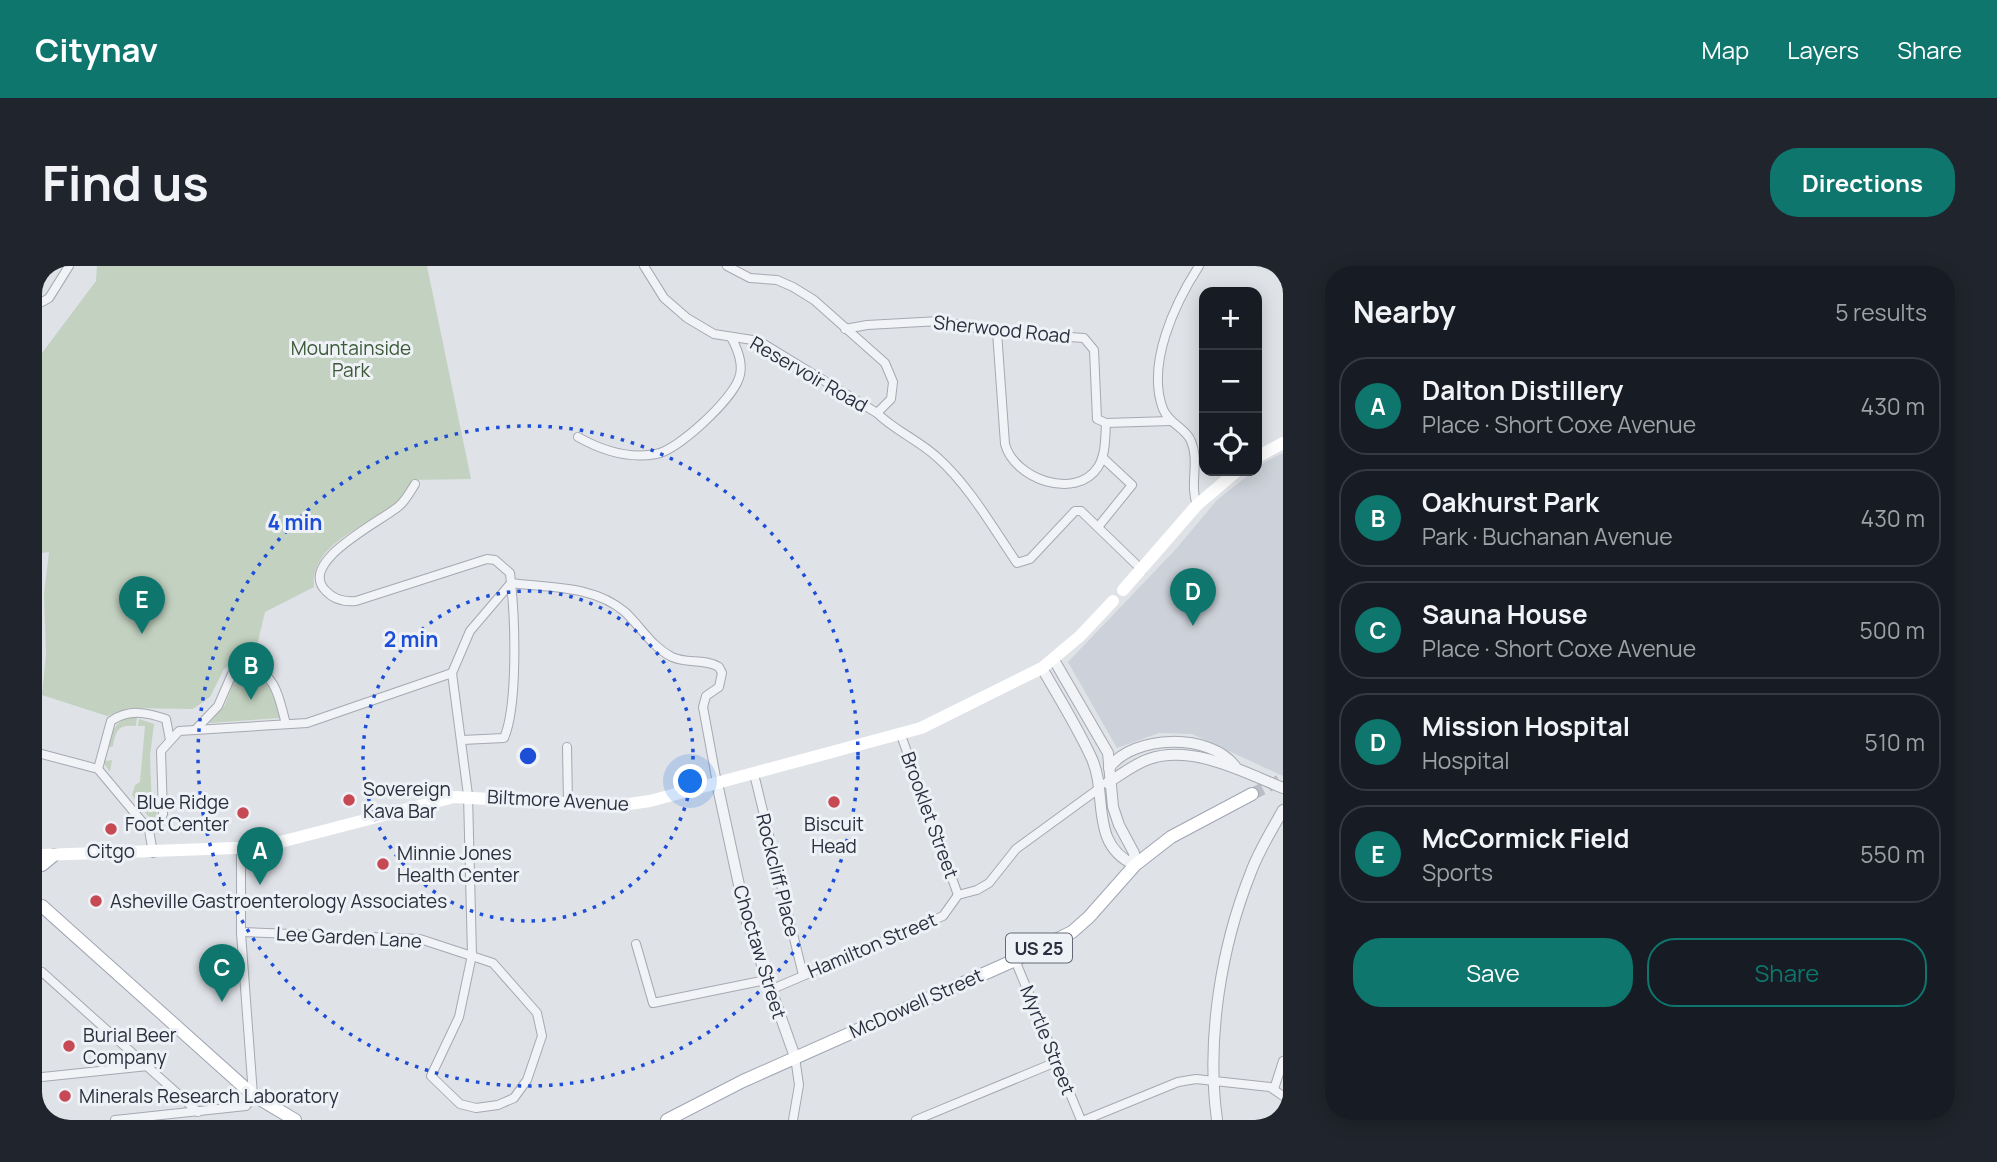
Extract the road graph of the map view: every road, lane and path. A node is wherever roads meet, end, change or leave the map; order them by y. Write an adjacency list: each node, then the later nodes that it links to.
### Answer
1 (69, 266): 5 (street)
2 (644, 266): 8 (street, Reservoir Road)
3 (727, 266): 6 (street)
4 (1199, 266): 10 (street)
5 (42, 302)
6 (845, 329): 7 (street, Sherwood Road); 9 (street)
7 (997, 332): 11 (street, Sherwood Road); 15 (street)
8 (731, 337): 9 (street, Reservoir Road); 12 (street)
9 (877, 413): 19 (street, Reservoir Road)
10 (1170, 421): 11 (street); 18 (street)
11 (1106, 424): 15 (street)
12 (578, 437)
13 (1283, 443): 14 (main road)
14 (1262, 454)
15 (1103, 458): 19 (street)
16 (1231, 476): 18 (main road)
17 (415, 484): 21 (street)
18 (1197, 505): 20 (main road)
19 (1098, 527): 20 (street)
20 (1142, 570): 22 (main road)
21 (511, 583): 26 (street); 31 (street); 39 (street)
22 (1123, 590)
23 (1113, 601): 24 (main road, Biltmore Avenue)
24 (1054, 660): 25 (main road, Biltmore Avenue); 34 (street)
25 (1042, 668): 29 (main road, Biltmore Avenue); 41 (street)
26 (452, 673): 27 (street); 31 (street)
27 (286, 724): 28 (street); 28 (street)
28 (197, 728): 30 (street)
29 (901, 735): 37 (main road, Biltmore Avenue); 52 (street, Brooklet Street)
30 (170, 740): 36 (street); 46 (street)
31 (462, 740): 43 (street)
32 (567, 747): 44 (street)
33 (42, 754): 36 (street)
34 (1111, 764): 35 (street); 38 (street); 41 (street)
35 (1235, 766): 38 (street); 40 (street)
36 (97, 769): 46 (street)
37 (754, 774): 39 (main road, Biltmore Avenue); 59 (street, Rockcliff Place)
38 (1112, 780): 41 (street); 50 (street)
39 (717, 783): 44 (main road, Biltmore Avenue); 60 (street, Choctaw Street)
40 (1283, 788)
41 (1097, 790): 50 (street); 52 (street, Hamilton Street)
42 (1252, 794): 50 (main road, McDowell Street / US 25)
43 (468, 795): 44 (main road, Biltmore Avenue); 47 (main road, Biltmore Avenue); 56 (street)
44 (568, 803)
45 (1283, 810): 66 (street)
46 (149, 830): 48 (street)
47 (241, 849): 48 (main road, Biltmore Avenue); 54 (street)
48 (153, 853): 49 (main road, Biltmore Avenue)
49 (48, 855): 51 (main road)
50 (1135, 864): 57 (main road, McDowell Street / US 25)
51 (42, 865)
52 (958, 895): 59 (street, Hamilton Street)
53 (42, 906): 68 (main road)
54 (241, 932): 56 (street, Lee Garden Lane); 68 (street)
55 (636, 944): 60 (street, Hamilton Street)
56 (472, 955): 56 (street, Lee Garden Lane)
57 (1015, 960): 61 (main road, McDowell Street / US 25); 62 (street, Myrtle Street)
58 (42, 972): 64 (street)
59 (803, 975): 60 (street, Hamilton Street)
60 (768, 985): 61 (street, Choctaw Street)
61 (795, 1057): 73 (main road, McDowell Street / US 25); 74 (street, Choctaw Street)
62 (1056, 1062): 75 (street); 76 (street, Myrtle Street)
63 (1283, 1062): 67 (street)
64 (148, 1066): 65 (street); 70 (street)
65 (42, 1077)
66 (1213, 1080): 67 (street); 76 (street); 77 (street)
67 (1274, 1089): 69 (street)
68 (253, 1095): 70 (street); 72 (main road)
69 (1283, 1096)
70 (198, 1112): 71 (street)
71 (115, 1120)
72 (295, 1120)
73 (667, 1120)
74 (793, 1120)
75 (916, 1120)
76 (1083, 1120)
77 (1217, 1120)

